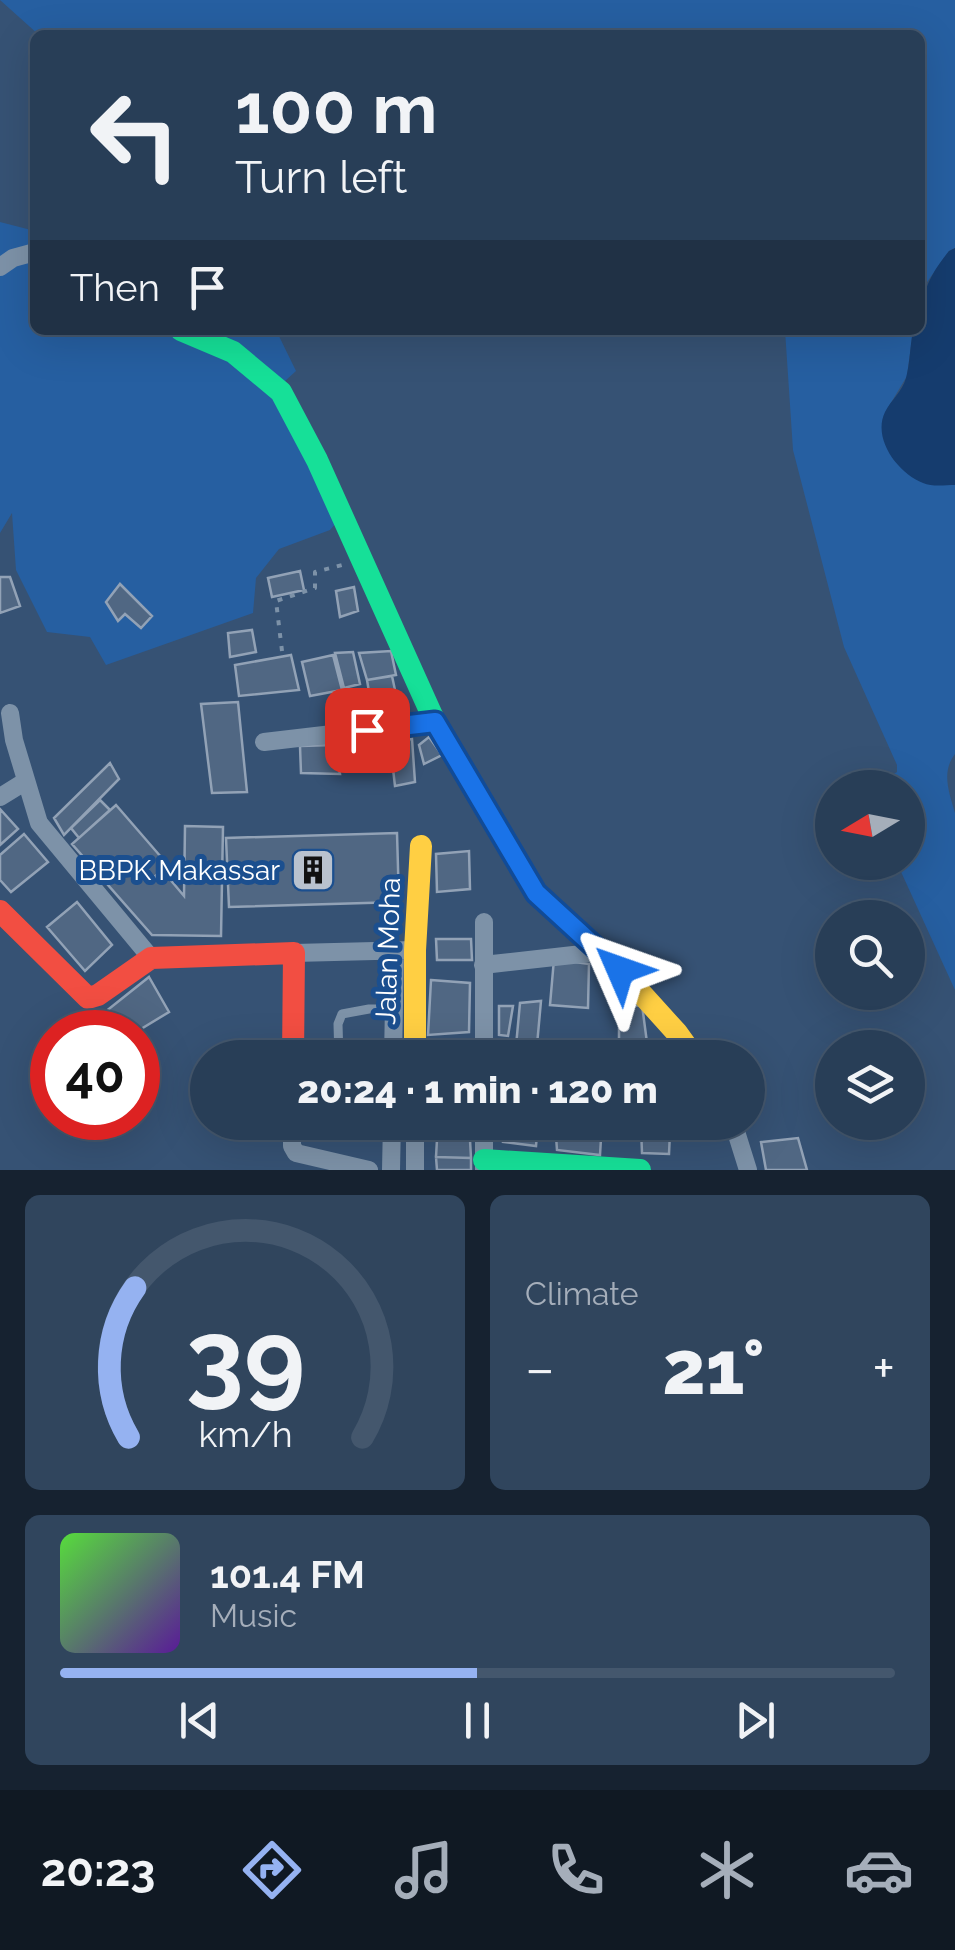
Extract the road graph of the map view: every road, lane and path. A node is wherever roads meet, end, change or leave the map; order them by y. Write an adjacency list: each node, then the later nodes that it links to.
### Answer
1 (30, 253): 2 (street)
2 (0, 267)
3 (193, 335): 4 (street)
4 (362, 561): 5 (path); 7 (street)
5 (282, 651)
6 (10, 713): 9 (street)
7 (435, 722): 8 (street); 15 (street)
8 (264, 742)
9 (26, 782): 10 (street); 17 (street)
10 (0, 797)
11 (421, 846): 14 (street, Jalan Moha)
12 (0, 911): 17 (street)
13 (484, 922): 18 (street)
14 (405, 950): 16 (street); 19 (street); 23 (street, Jalan Moha)
15 (600, 952): 18 (street); 25 (street)
16 (294, 953): 17 (street); 20 (street)
17 (151, 958)
18 (484, 965): 24 (street)
19 (394, 1010): 21 (lane); 22 (street)
20 (293, 1040)
21 (338, 1040)
22 (393, 1040)
23 (413, 1040)
24 (484, 1040)
25 (683, 1040)
26 (292, 1140): 31 (street)
27 (392, 1140): 32 (street)
28 (415, 1140): 33 (street)
29 (739, 1140): 35 (street)
30 (484, 1165): 34 (street)
31 (369, 1170)
32 (391, 1170)
33 (416, 1170)
34 (640, 1170)
35 (748, 1170)

